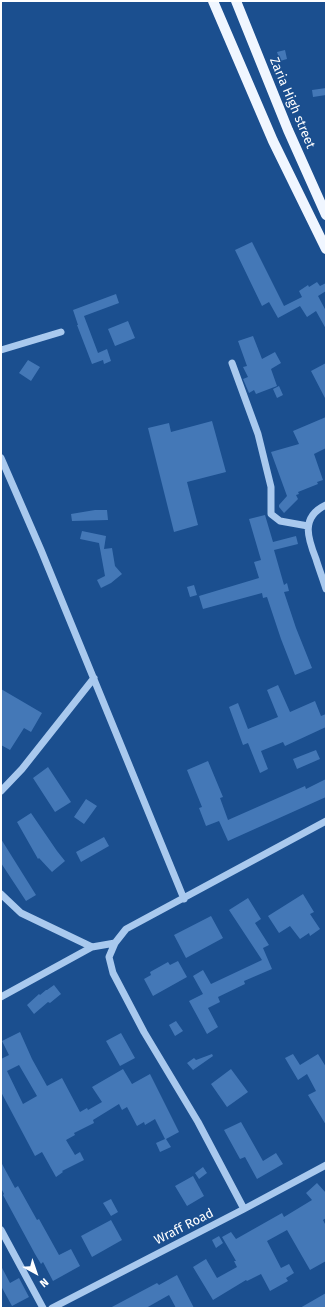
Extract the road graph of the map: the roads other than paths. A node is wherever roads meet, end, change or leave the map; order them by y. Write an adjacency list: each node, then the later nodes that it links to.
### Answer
1 (213, 1): 4 (main road)
2 (236, 1): 3 (main road, Zaria High street)
3 (326, 215)
4 (326, 249)
5 (61, 332): 6 (street)
6 (1, 350)
7 (232, 363): 10 (street)
8 (1, 458): 12 (street)
9 (326, 505): 10 (street)
10 (308, 526): 11 (street)
11 (326, 589)
12 (94, 678): 13 (street); 16 (street)
13 (1, 791)
14 (326, 821): 16 (street)
15 (1, 894): 18 (street)
16 (184, 899): 17 (street)
17 (115, 943): 18 (street); 21 (street)
18 (92, 947): 19 (street)
19 (1, 997)
20 (326, 1165): 21 (street, Wraff Road)
21 (244, 1209): 24 (street, Wraff Road)
22 (1, 1230): 23 (street)
23 (43, 1308)
24 (52, 1308)

